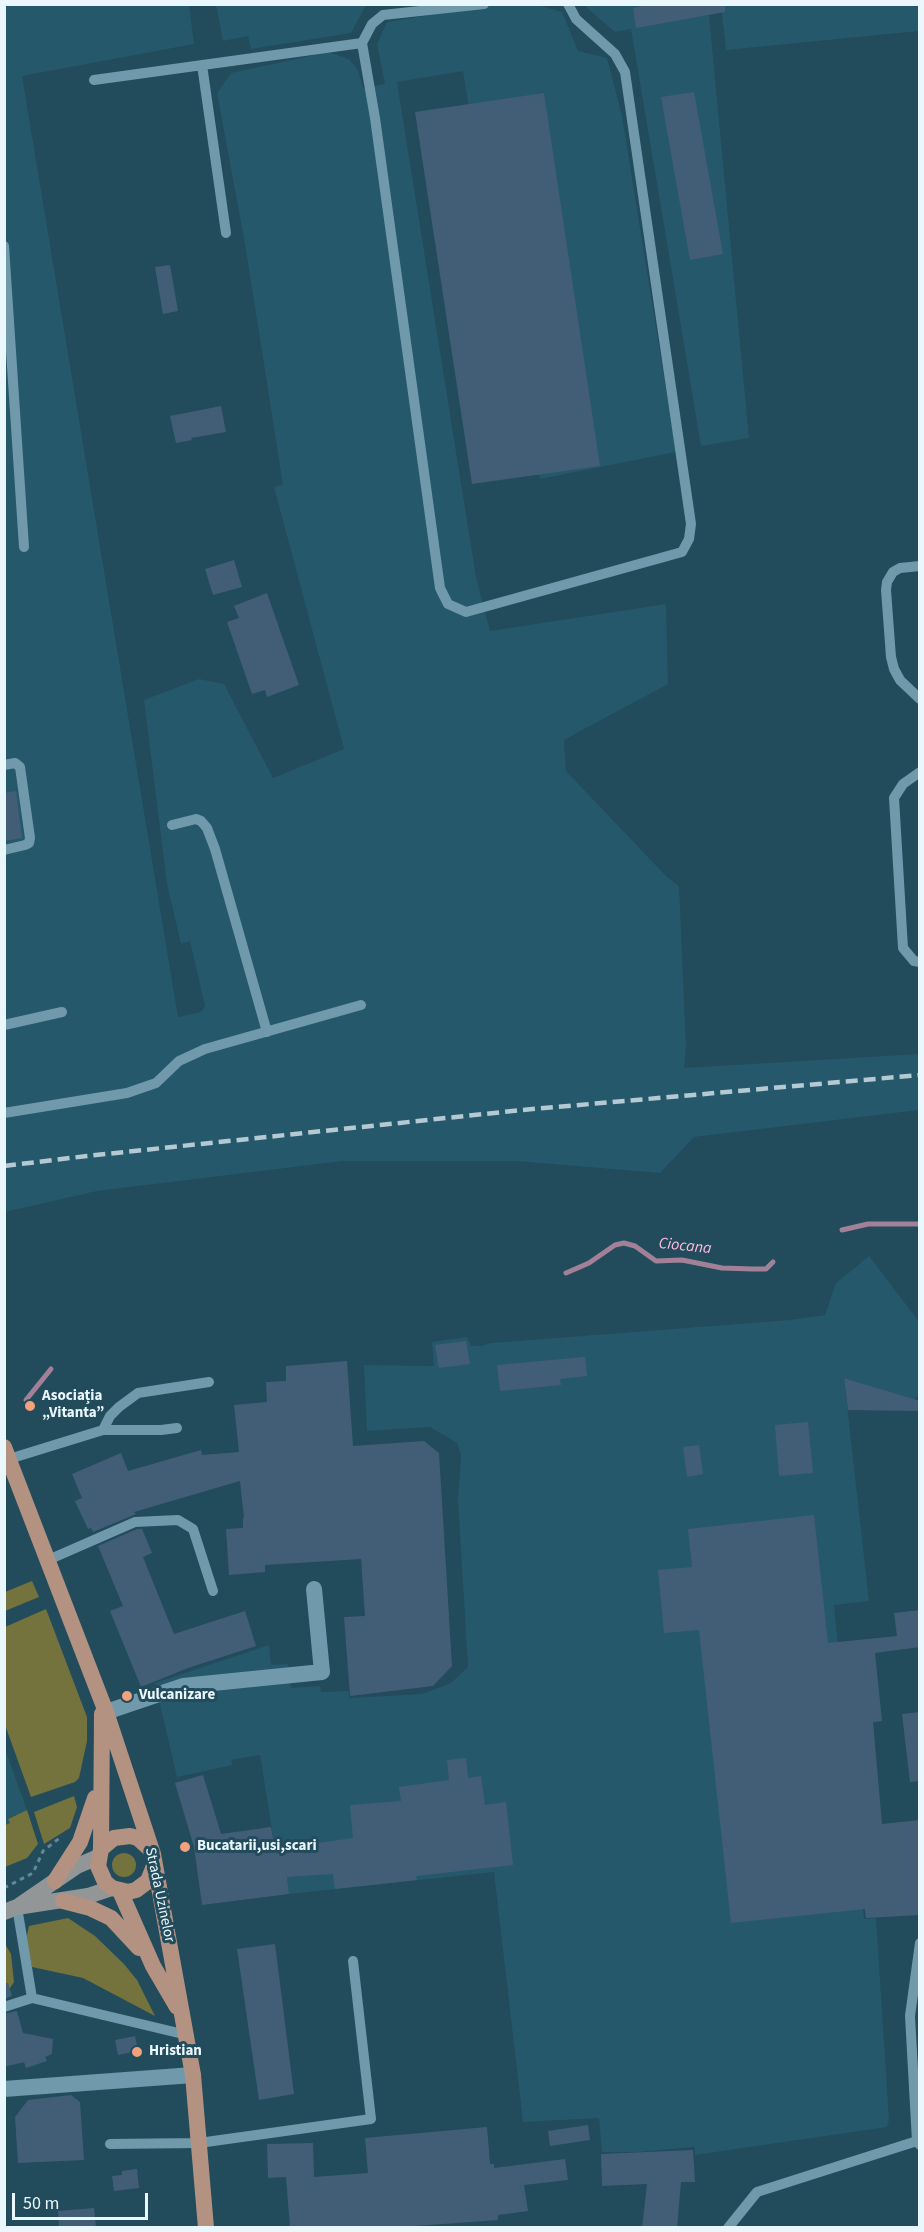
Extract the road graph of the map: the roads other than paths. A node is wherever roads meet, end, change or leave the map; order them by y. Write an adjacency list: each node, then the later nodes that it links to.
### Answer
1 (484, 4): 3 (lane)
2 (568, 4): 3 (lane)
3 (362, 43): 4 (lane)
4 (202, 65): 5 (lane); 6 (lane)
5 (94, 80)
6 (226, 233)
7 (4, 246): 8 (lane)
8 (24, 547)
9 (920, 566): 10 (lane)
10 (920, 699)
11 (4, 765): 14 (lane)
12 (920, 772): 15 (lane)
13 (172, 825): 19 (lane)
14 (4, 850)
15 (920, 962)
16 (361, 1005): 19 (lane)
17 (62, 1012): 18 (lane)
18 (4, 1025)
19 (267, 1032): 20 (lane)
20 (4, 1113)
21 (209, 1382): 23 (lane)
22 (177, 1428): 23 (lane)
23 (103, 1430): 24 (lane)
24 (7, 1453): 25 (main road, Strada Uzinelor)
25 (48, 1560): 27 (lane); 28 (main road, Strada Uzinelor)
26 (314, 1589): 28 (street)
27 (213, 1590)
28 (104, 1708): 29 (main road, Strada Uzinelor); 30 (main road, Strada Uzinelor)
29 (100, 1780): 31 (main road, Strada Uzinelor); 33 (main road)
30 (150, 1849): 31 (main road); 32 (main road, Strada Uzinelor)
31 (100, 1853): 33 (main road); 34 (main road)
32 (154, 1866): 34 (main road); 42 (main road, Strada Uzinelor)
33 (55, 1881): 36 (main road)
34 (116, 1890): 35 (main road); 39 (main road, Strada Uzinelor)
35 (63, 1901): 36 (main road); 39 (main road)
36 (11, 1909): 40 (lane)
37 (920, 1942): 46 (lane)
38 (353, 1961): 45 (lane)
39 (153, 1966): 42 (main road, Strada Uzinelor)
40 (32, 1998): 41 (lane); 42 (lane)
41 (4, 2007)
42 (186, 2028): 43 (main road, Strada Uzinelor)
43 (193, 2075): 44 (street); 45 (main road, Strada Uzinelor)
44 (4, 2089)
45 (199, 2143): 47 (lane); 48 (main road, Strada Uzinelor)
46 (918, 2143): 49 (lane)
47 (110, 2144)
48 (206, 2228)
49 (728, 2228)

